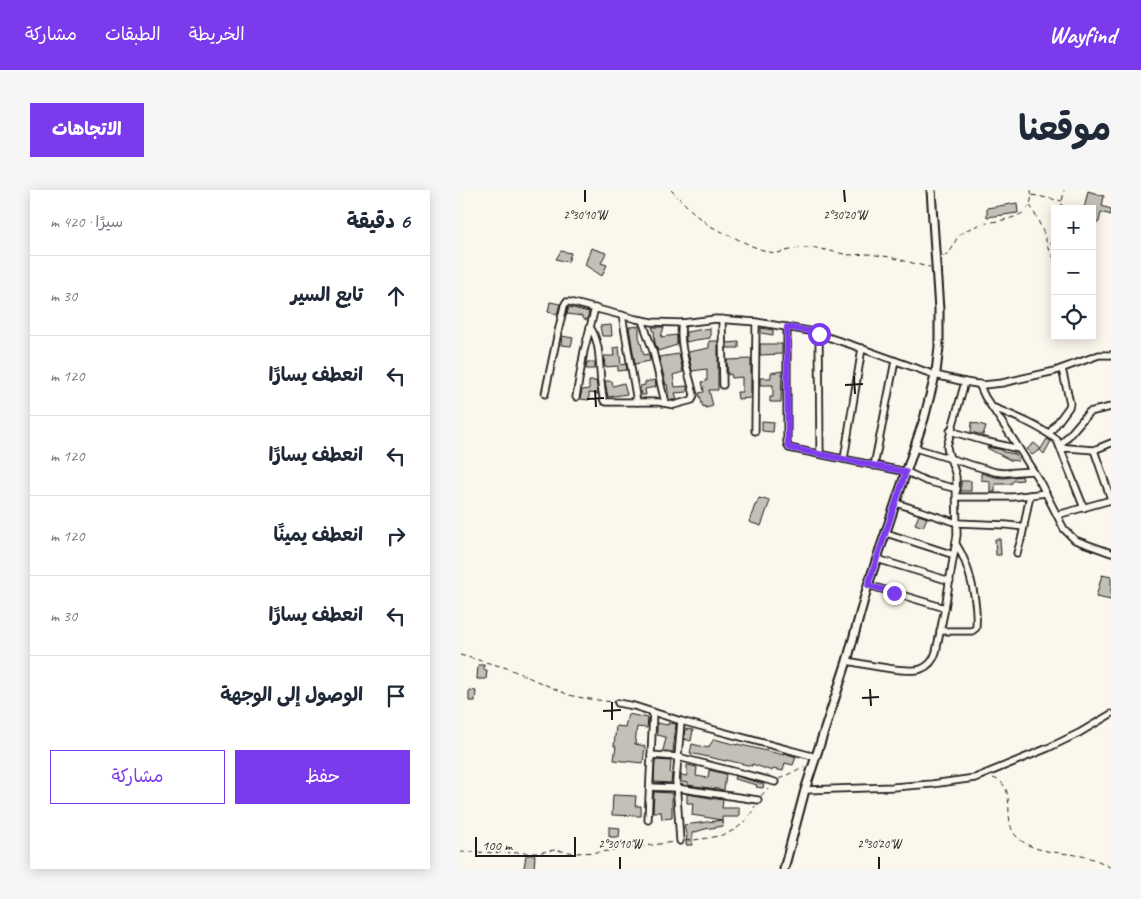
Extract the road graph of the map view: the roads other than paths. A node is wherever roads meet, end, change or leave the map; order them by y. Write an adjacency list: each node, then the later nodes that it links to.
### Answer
1 (932, 190): 15 (street)
2 (595, 308): 3 (street); 8 (street); 19 (street)
3 (622, 315): 5 (street); 21 (street)
4 (722, 319): 6 (street); 7 (street); 18 (street)
5 (642, 320): 7 (street); 22 (street)
6 (756, 322): 9 (street); 25 (street)
7 (682, 323): 22 (street)
8 (590, 327): 20 (street); 21 (street)
9 (787, 327): 10 (street); 33 (street)
10 (819, 334): 11 (street); 33 (street)
11 (862, 348): 13 (street); 35 (street)
12 (1111, 355): 14 (street)
13 (895, 361): 15 (street); 36 (street)
14 (1062, 369): 17 (street); 27 (street)
15 (935, 375): 16 (street); 29 (street)
16 (965, 382): 17 (street); 26 (street)
17 (979, 384): 23 (street)
18 (723, 385)
19 (545, 394)
20 (576, 397)
21 (637, 402): 22 (street)
22 (665, 403)
23 (992, 407): 27 (street); 30 (street)
24 (1111, 407): 31 (street)
25 (755, 431)
26 (950, 431): 30 (street); 34 (street)
27 (1050, 434): 31 (street)
28 (1111, 443): 32 (street)
29 (915, 448): 34 (street); 38 (street)
30 (1019, 448): 37 (street)
31 (1061, 448): 32 (street); 45 (street)
32 (1094, 450): 43 (street)
33 (820, 454): 35 (street)
34 (949, 458): 37 (street); 39 (street)
35 (844, 459): 36 (street)
36 (874, 466): 38 (street)
37 (1033, 471): 40 (street)
38 (906, 472): 39 (street); 44 (street)
39 (957, 489): 42 (street)
40 (1046, 493): 41 (street); 46 (street)
41 (1030, 495): 42 (street); 48 (street)
42 (957, 497): 47 (street)
43 (1111, 500): 45 (street)
44 (896, 503): 47 (street); 49 (street)
45 (1084, 508): 46 (street)
46 (1057, 515): 52 (street)
47 (957, 523): 48 (street); 50 (street)
48 (1024, 527): 51 (street)
49 (886, 533): 53 (street); 54 (street)
50 (956, 544): 53 (street); 58 (street)
51 (1017, 553)
52 (1111, 553)
53 (954, 555): 55 (street)
54 (877, 559): 55 (street); 56 (street)
55 (950, 581): 57 (street)
56 (868, 585): 57 (street); 59 (street)
57 (945, 608): 58 (street)
58 (940, 631): 59 (street)
59 (847, 661): 66 (street)
60 (618, 703): 61 (street)
61 (654, 712): 63 (street); 64 (street)
62 (1111, 714): 70 (street)
63 (681, 720): 65 (street); 66 (street)
64 (651, 755): 65 (street); 68 (street)
65 (678, 757): 67 (street); 69 (street)
66 (815, 759): 70 (street)
67 (775, 782)
68 (650, 787): 69 (street); 72 (street)
69 (676, 788): 71 (street); 73 (street)
70 (805, 790): 74 (street)
71 (758, 800)
72 (648, 820)
73 (680, 841)
74 (784, 869)

